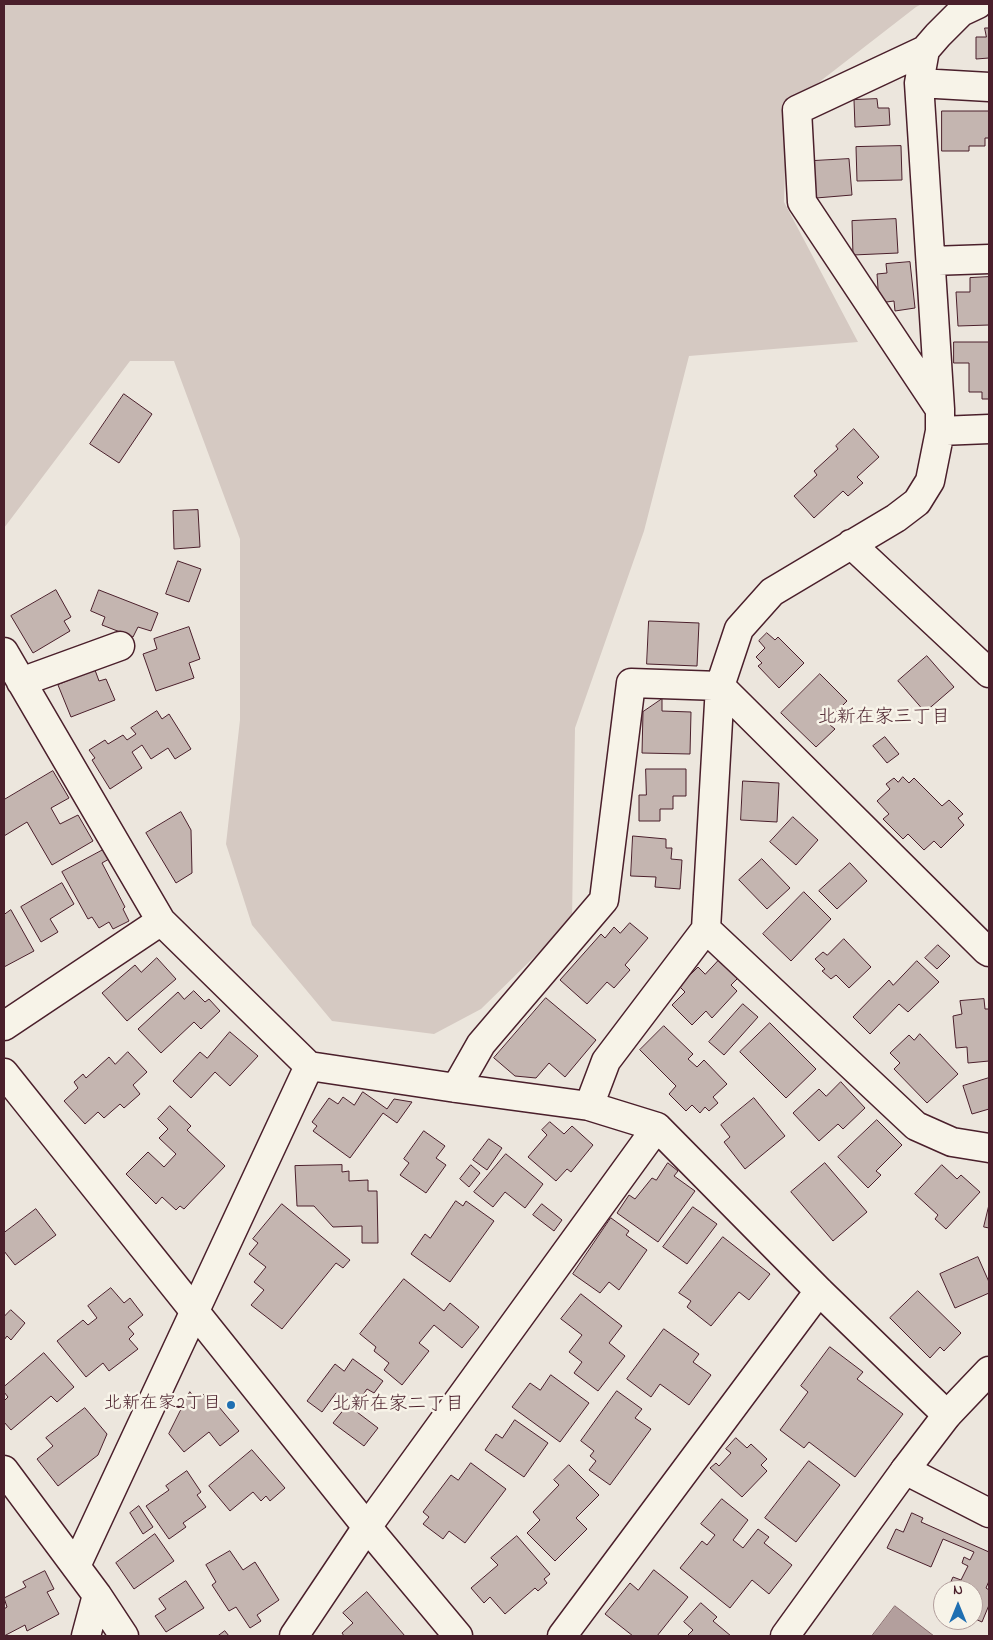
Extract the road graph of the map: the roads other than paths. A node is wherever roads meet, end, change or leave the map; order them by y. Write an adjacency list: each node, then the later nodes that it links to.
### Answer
1 (978, 4): 2 (street)
2 (925, 50): 3 (street); 7 (street)
3 (919, 83): 4 (street); 6 (street)
4 (989, 87)
5 (989, 259): 6 (street)
6 (931, 261): 7 (street)
7 (940, 420): 8 (street); 9 (street)
8 (989, 429)
9 (851, 544): 12 (street); 14 (street)
10 (120, 646): 13 (street)
11 (4, 652): 13 (street)
12 (989, 673)
13 (21, 682): 15 (street)
14 (720, 686): 16 (street); 17 (street); 21 (street)
15 (161, 921): 18 (street); 19 (street)
16 (706, 929): 22 (street); 24 (street)
17 (989, 952)
18 (4, 1026)
19 (309, 1066): 21 (street); 26 (street)
20 (4, 1074): 26 (street)
21 (456, 1088): 22 (street)
22 (589, 1106): 23 (street)
23 (657, 1127): 25 (street); 32 (street)
24 (989, 1148)
25 (818, 1291): 28 (street); 39 (street)
26 (194, 1311): 32 (street); 33 (street)
27 (989, 1371): 28 (street)
28 (947, 1415): 30 (street)
29 (4, 1470): 33 (street)
30 (905, 1470): 31 (street); 40 (street)
31 (989, 1513)
32 (367, 1527): 37 (street); 38 (street)
33 (76, 1566): 34 (street)
34 (97, 1595): 35 (street); 36 (street)
35 (86, 1636)
36 (124, 1636)
37 (294, 1636)
38 (458, 1636)
39 (562, 1636)
40 (784, 1636)

